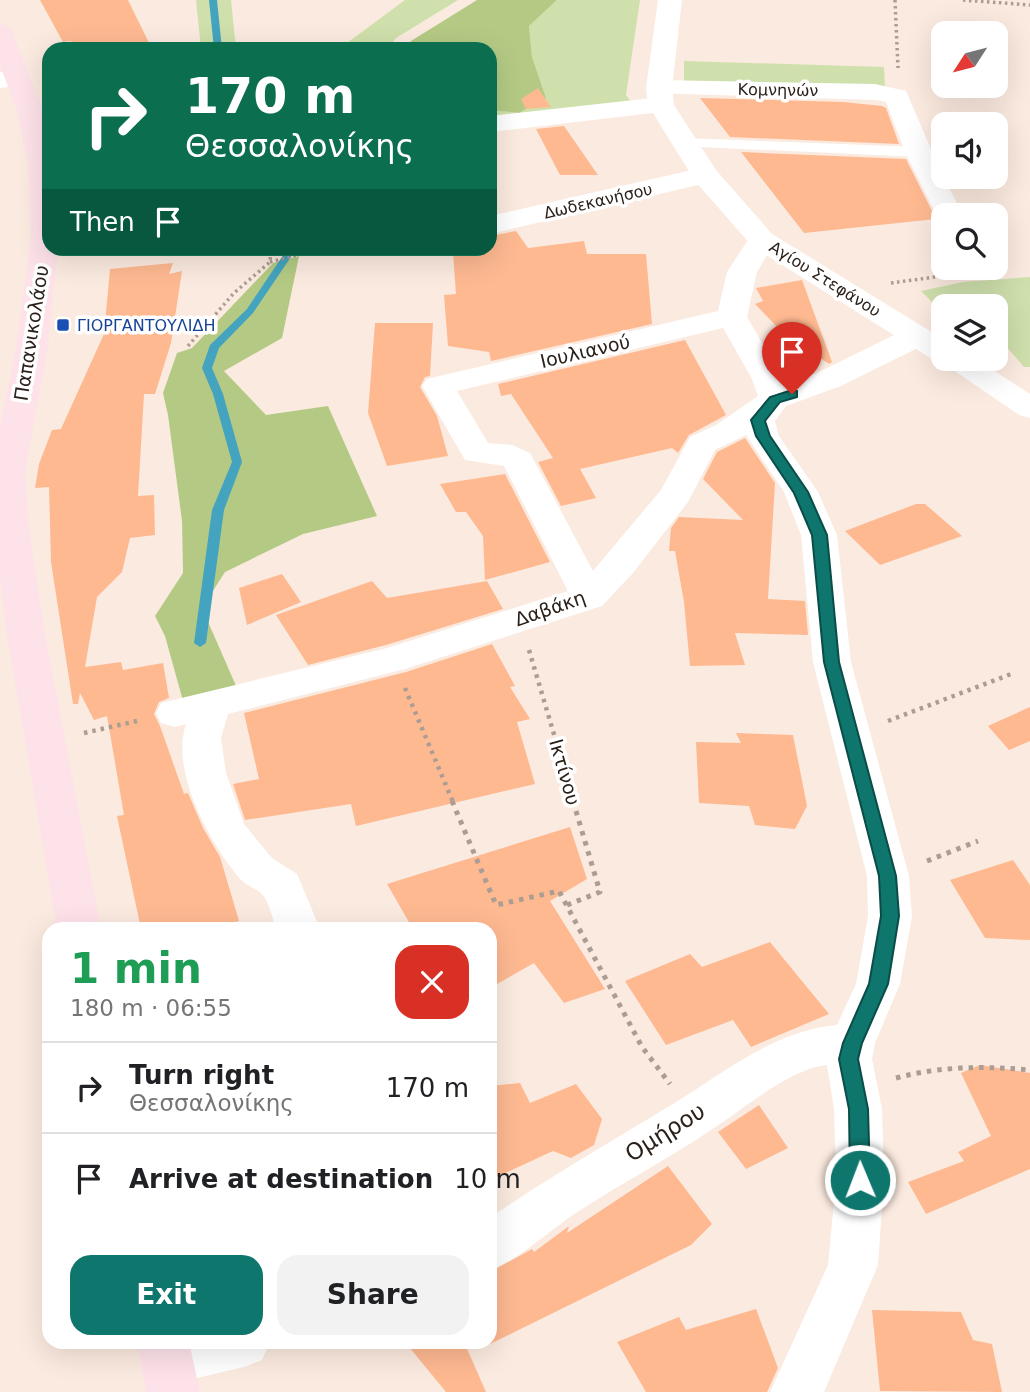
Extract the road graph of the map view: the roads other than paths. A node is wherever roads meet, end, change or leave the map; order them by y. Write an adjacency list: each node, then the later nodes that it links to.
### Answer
1 (670, 0): 4 (street)
2 (0, 31): 3 (main road, Παπανικολάου)
3 (9, 80): 8 (main road, Παπανικολάου)
4 (660, 97): 5 (street, Κομνηνών); 6 (street, Αγίου Στεφάνου); 7 (street, Κομνηνών)
5 (497, 123)
6 (684, 143): 7 (lane); 9 (street, Αγίου Στεφάνου)
7 (919, 152): 10 (street)
8 (42, 162)
9 (705, 175): 11 (street, Δωδεκανήσου); 12 (street, Αγίου Στεφάνου)
10 (944, 203)
11 (497, 223)
12 (762, 240): 14 (street); 15 (street, Αγίου Στεφάνου)
13 (43, 256): 20 (main road, Παπανικολάου)
14 (732, 317): 17 (street); 19 (street, Ιουλιανού)
15 (930, 344): 17 (street, Δαβάκη)
16 (973, 371): 18 (street)
17 (775, 399): 19 (street, Δαβάκη); 22 (street)
18 (1030, 408)
19 (589, 597): 21 (street, Δαβάκη)
20 (78, 922)
21 (295, 922)
22 (853, 1063): 23 (street, Ομήρου); 26 (street)
23 (497, 1242)
24 (221, 1349): 25 (street)
25 (167, 1365)
26 (797, 1392)

